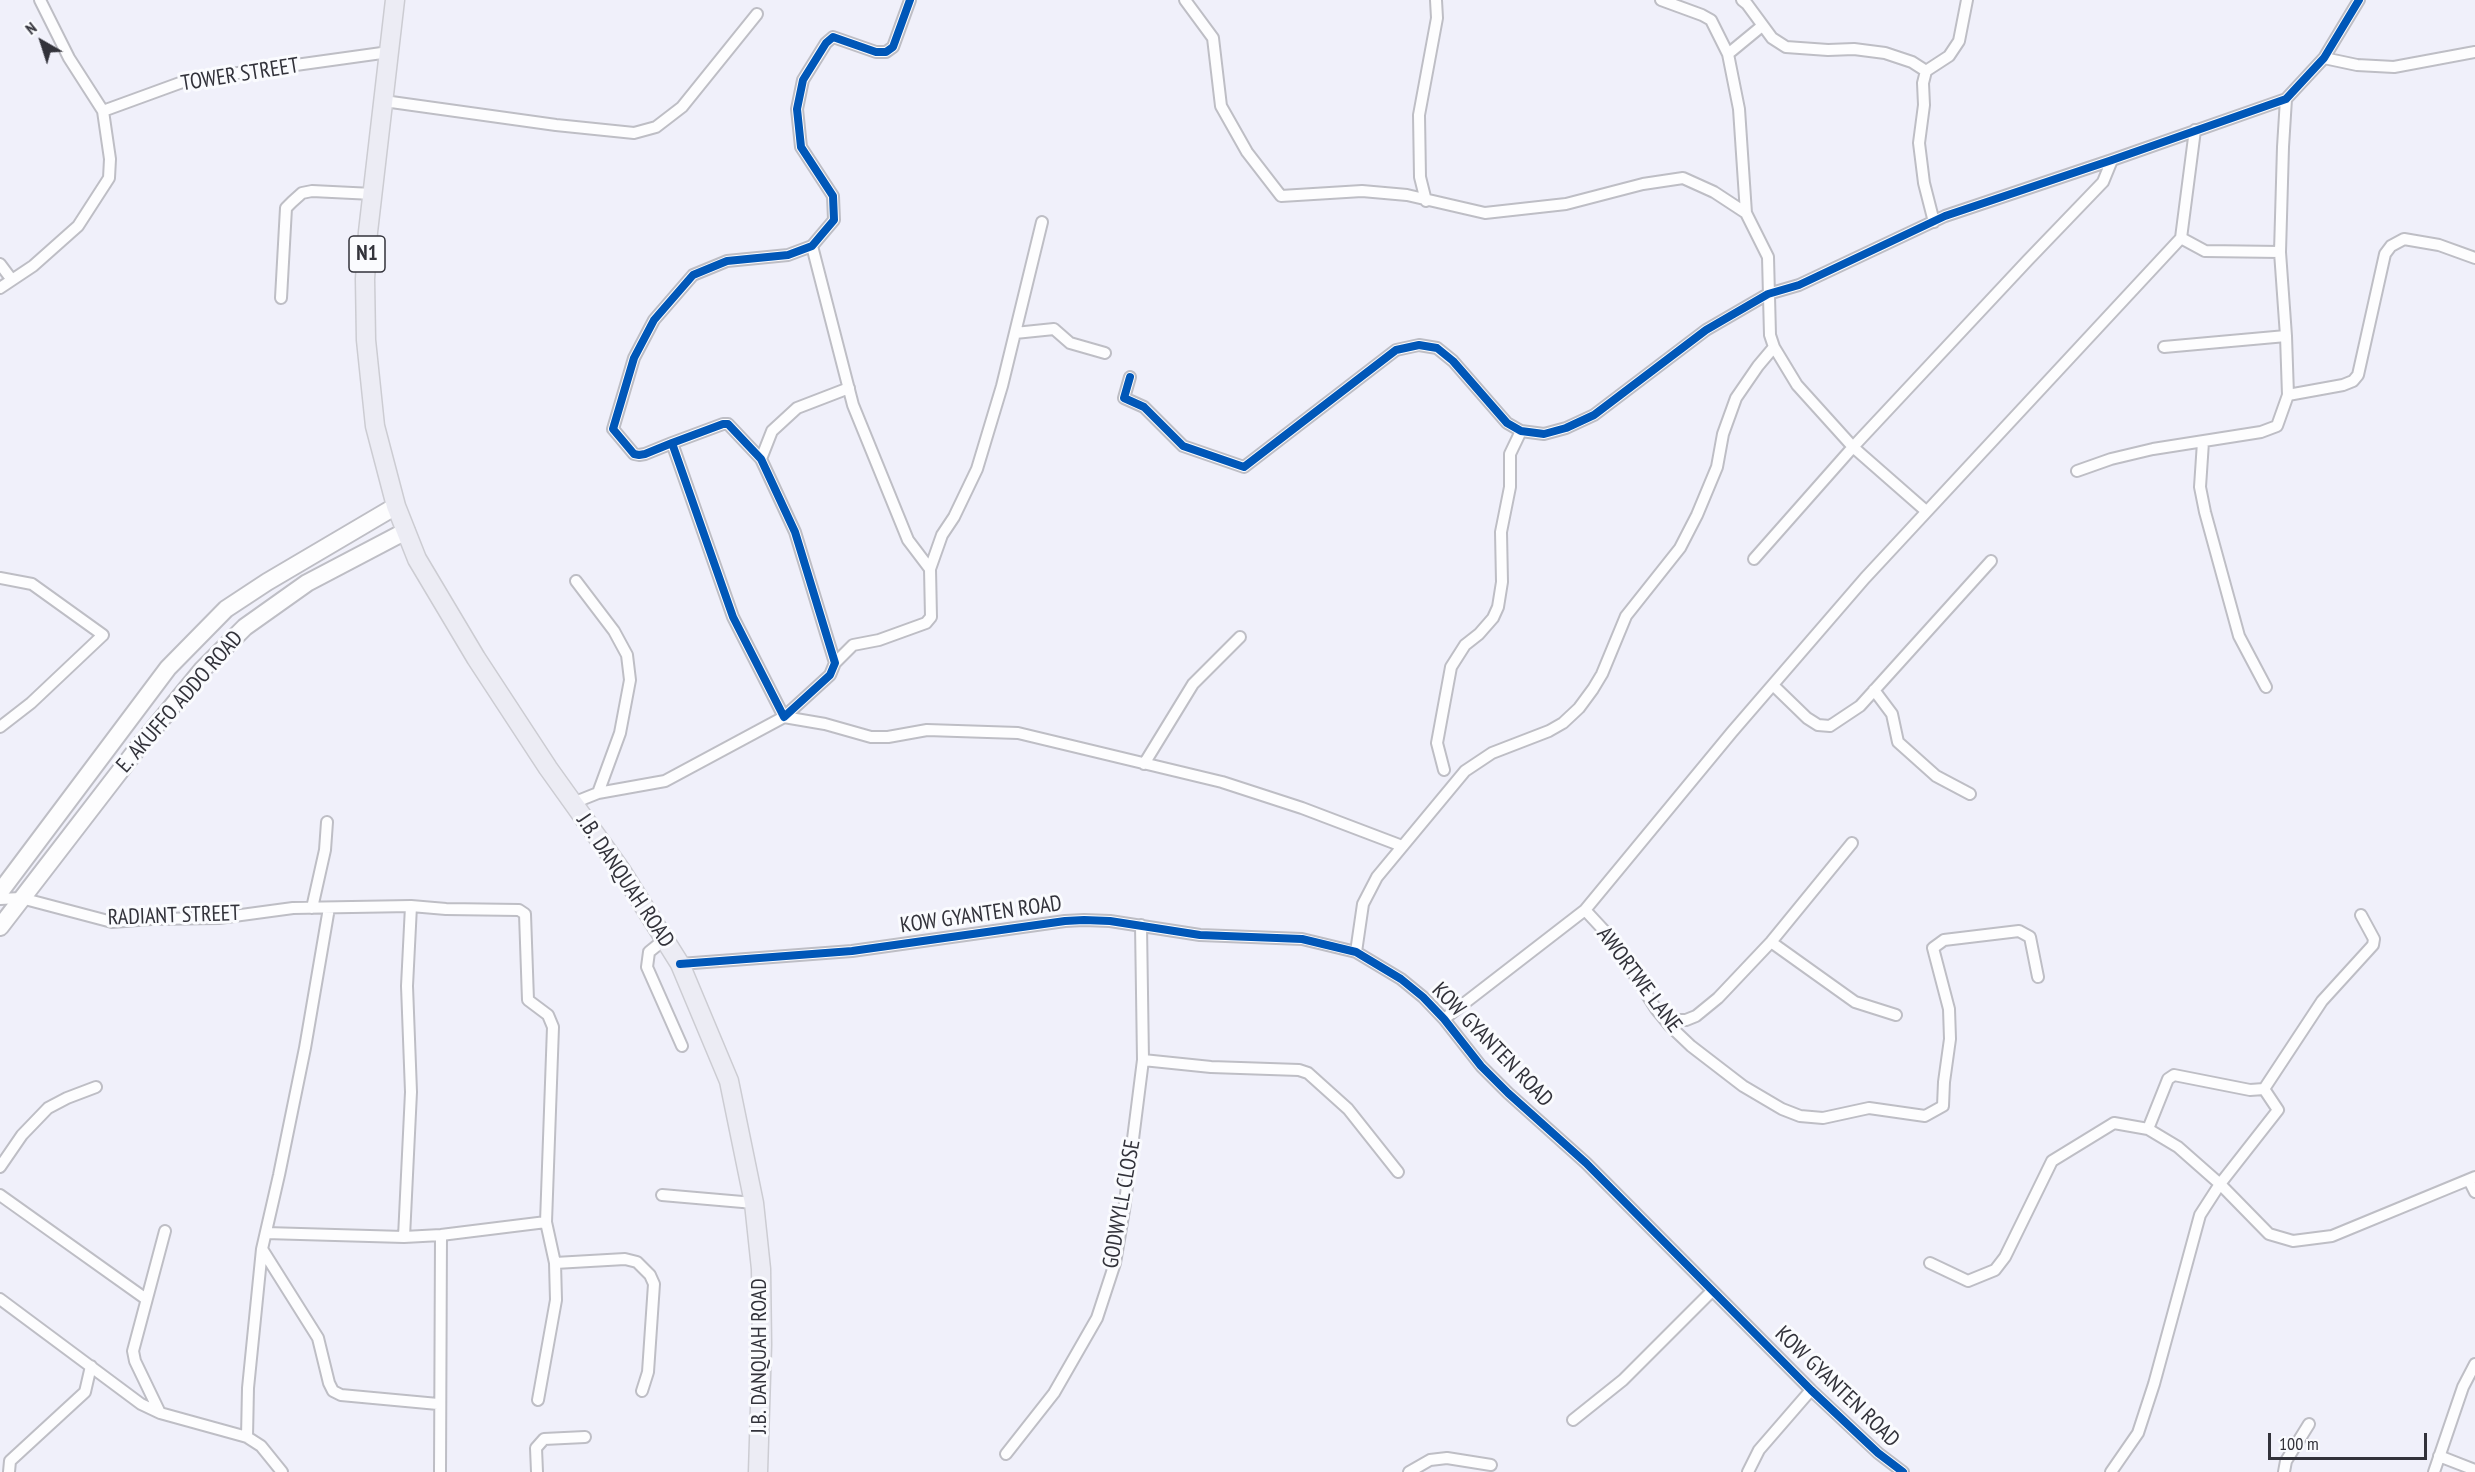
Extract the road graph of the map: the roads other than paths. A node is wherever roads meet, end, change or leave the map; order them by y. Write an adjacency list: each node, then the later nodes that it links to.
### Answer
1 (40, 0): 19 (street)
2 (399, 0): 12 (highway, N1)
3 (910, 0): 28 (street)
4 (1185, 0): 23 (street)
5 (1436, 0): 23 (street)
6 (1661, 0): 14 (street)
7 (1742, 0): 11 (street)
8 (1967, 0): 16 (street)
9 (2359, 0): 15 (street)
10 (757, 14): 18 (street)
11 (1762, 26): 14 (street); 16 (street)
12 (389, 52): 18 (highway, N1); 19 (street, TOWER STREET)
13 (2475, 52): 15 (street)
14 (1728, 54): 24 (street)
15 (2324, 58): 17 (street)
16 (1926, 71): 26 (street)
17 (2286, 99): 20 (street); 29 (street)
18 (384, 101): 22 (highway, N1)
19 (103, 111): 32 (street)
20 (2195, 130): 21 (street); 27 (street)
21 (2112, 160): 26 (street); 47 (street)
22 (374, 194): 35 (street); 50 (highway, N1)
23 (1426, 201): 24 (street)
24 (1746, 213): 34 (street)
25 (1042, 222): 36 (street)
26 (1934, 222): 34 (street)
27 (2181, 238): 29 (street); 51 (street)
28 (812, 246): 42 (street); 46 (street)
29 (2280, 252): 37 (street)
30 (2475, 258): 43 (street)
31 (0, 264): 32 (street)
32 (12, 280): 33 (street)
33 (0, 288)
34 (1768, 294): 38 (street); 44 (street)
35 (281, 298)
36 (1015, 333): 40 (street); 55 (street)
37 (2286, 336): 39 (street); 43 (street)
38 (1774, 347): 47 (street); 72 (street)
39 (2164, 347)
40 (1105, 353)
41 (1130, 377): 44 (street)
42 (849, 387): 48 (street); 55 (street)
43 (2288, 395): 45 (street)
44 (1521, 431): 66 (street)
45 (2203, 442): 49 (street); 61 (street)
46 (672, 443): 48 (street); 63 (street)
47 (1853, 447): 51 (street); 53 (street)
48 (761, 459): 59 (street)
49 (2077, 471)
50 (396, 506): 52 (highway, J.B. DANQUAH ROAD / N1); 73 (main road, E. AKUFFO ADDO ROAD)
51 (1926, 512): 60 (street)
52 (406, 531): 69 (highway, J.B. DANQUAH ROAD / N1); 74 (main road, E. AKUFFO ADDO ROAD)
53 (1754, 559)
54 (1991, 561): 62 (street)
55 (930, 569): 59 (street)
56 (0, 578): 64 (street)
57 (576, 581): 67 (street)
58 (1240, 637): 65 (street)
59 (835, 663): 63 (street)
60 (1774, 686): 62 (street); 79 (street)
61 (2266, 687)
62 (1874, 690): 68 (street)
63 (784, 717): 65 (street); 67 (street)
64 (0, 727)
65 (1144, 764): 72 (street)
66 (1443, 770)
67 (598, 793): 69 (street)
68 (1970, 794)
69 (573, 803): 83 (highway, J.B. DANQUAH ROAD / N1)
70 (327, 822): 77 (street)
71 (1852, 843): 84 (street)
72 (1402, 846): 85 (street)
73 (0, 892)
74 (21, 898): 75 (street, RADIANT STREET); 77 (street, RADIANT STREET); 82 (main road, E. AKUFFO ADDO ROAD)
75 (0, 899)
76 (411, 906): 78 (street, RADIANT STREET); 104 (street, RADIANT STREET); 108 (street)
77 (312, 908): 78 (street, RADIANT STREET)
78 (329, 908): 106 (street)
79 (1585, 910): 89 (street, AWORTWE LANE); 90 (street)
80 (2361, 915): 94 (street)
81 (1142, 925): 85 (street, KOW GYANTEN ROAD); 86 (street, KOW GYANTEN ROAD); 92 (street, GODWYLL CLOSE)
82 (0, 927)
83 (665, 939): 86 (highway, J.B. DANQUAH ROAD / N1); 91 (street)
84 (1771, 942): 88 (street); 89 (street)
85 (1356, 952): 90 (street, KOW GYANTEN ROAD)
86 (680, 964): 103 (highway, J.B. DANQUAH ROAD / N1)
87 (2038, 976): 89 (street, AWORTWE LANE)
88 (1896, 1016)
89 (1663, 1017)
90 (1444, 1019): 112 (street, KOW GYANTEN ROAD)
91 (682, 1046)
92 (1143, 1060): 97 (street); 126 (street, GODWYLL CLOSE)
93 (96, 1087): 96 (street)
94 (2264, 1089): 95 (street); 99 (street)
95 (2148, 1129): 99 (street); 111 (street)
96 (0, 1167)
97 (1398, 1172)
98 (2472, 1179): 99 (street); 100 (street)
99 (2220, 1184): 138 (street)
100 (2475, 1192)
101 (662, 1195): 103 (street)
102 (0, 1196): 113 (street)
103 (754, 1203): 134 (highway, J.B. DANQUAH ROAD / N1)
104 (546, 1222): 107 (street); 110 (street)
105 (165, 1231): 113 (street)
106 (266, 1233): 108 (street); 109 (street)
107 (441, 1235): 108 (street); 120 (street)
108 (404, 1237)
109 (262, 1249): 120 (street); 124 (street)
110 (555, 1263): 118 (street); 119 (street)
111 (1930, 1263)
112 (1712, 1291): 117 (street, KOW GYANTEN ROAD); 122 (street)
113 (146, 1299): 121 (street)
114 (1, 1303): 116 (street)
115 (2475, 1364): 127 (street)
116 (92, 1366): 121 (street); 130 (street)
117 (1811, 1390): 136 (street); 137 (street, KOW GYANTEN ROAD)
118 (642, 1391)
119 (538, 1400)
120 (438, 1404): 132 (street)
121 (160, 1413): 124 (street)
122 (1573, 1420)
123 (2308, 1424): 139 (street)
124 (247, 1437): 131 (street)
125 (585, 1437): 133 (street)
126 (1006, 1454)
127 (2439, 1456): 129 (street); 140 (street)
128 (1491, 1465): 135 (street)
129 (2475, 1470)
130 (9, 1472)
131 (282, 1472)
132 (440, 1472)
133 (537, 1472)
134 (758, 1472)
135 (1409, 1472)
136 (1748, 1472)
137 (1903, 1472)
138 (2111, 1472)
139 (2284, 1472)
140 (2434, 1472)

